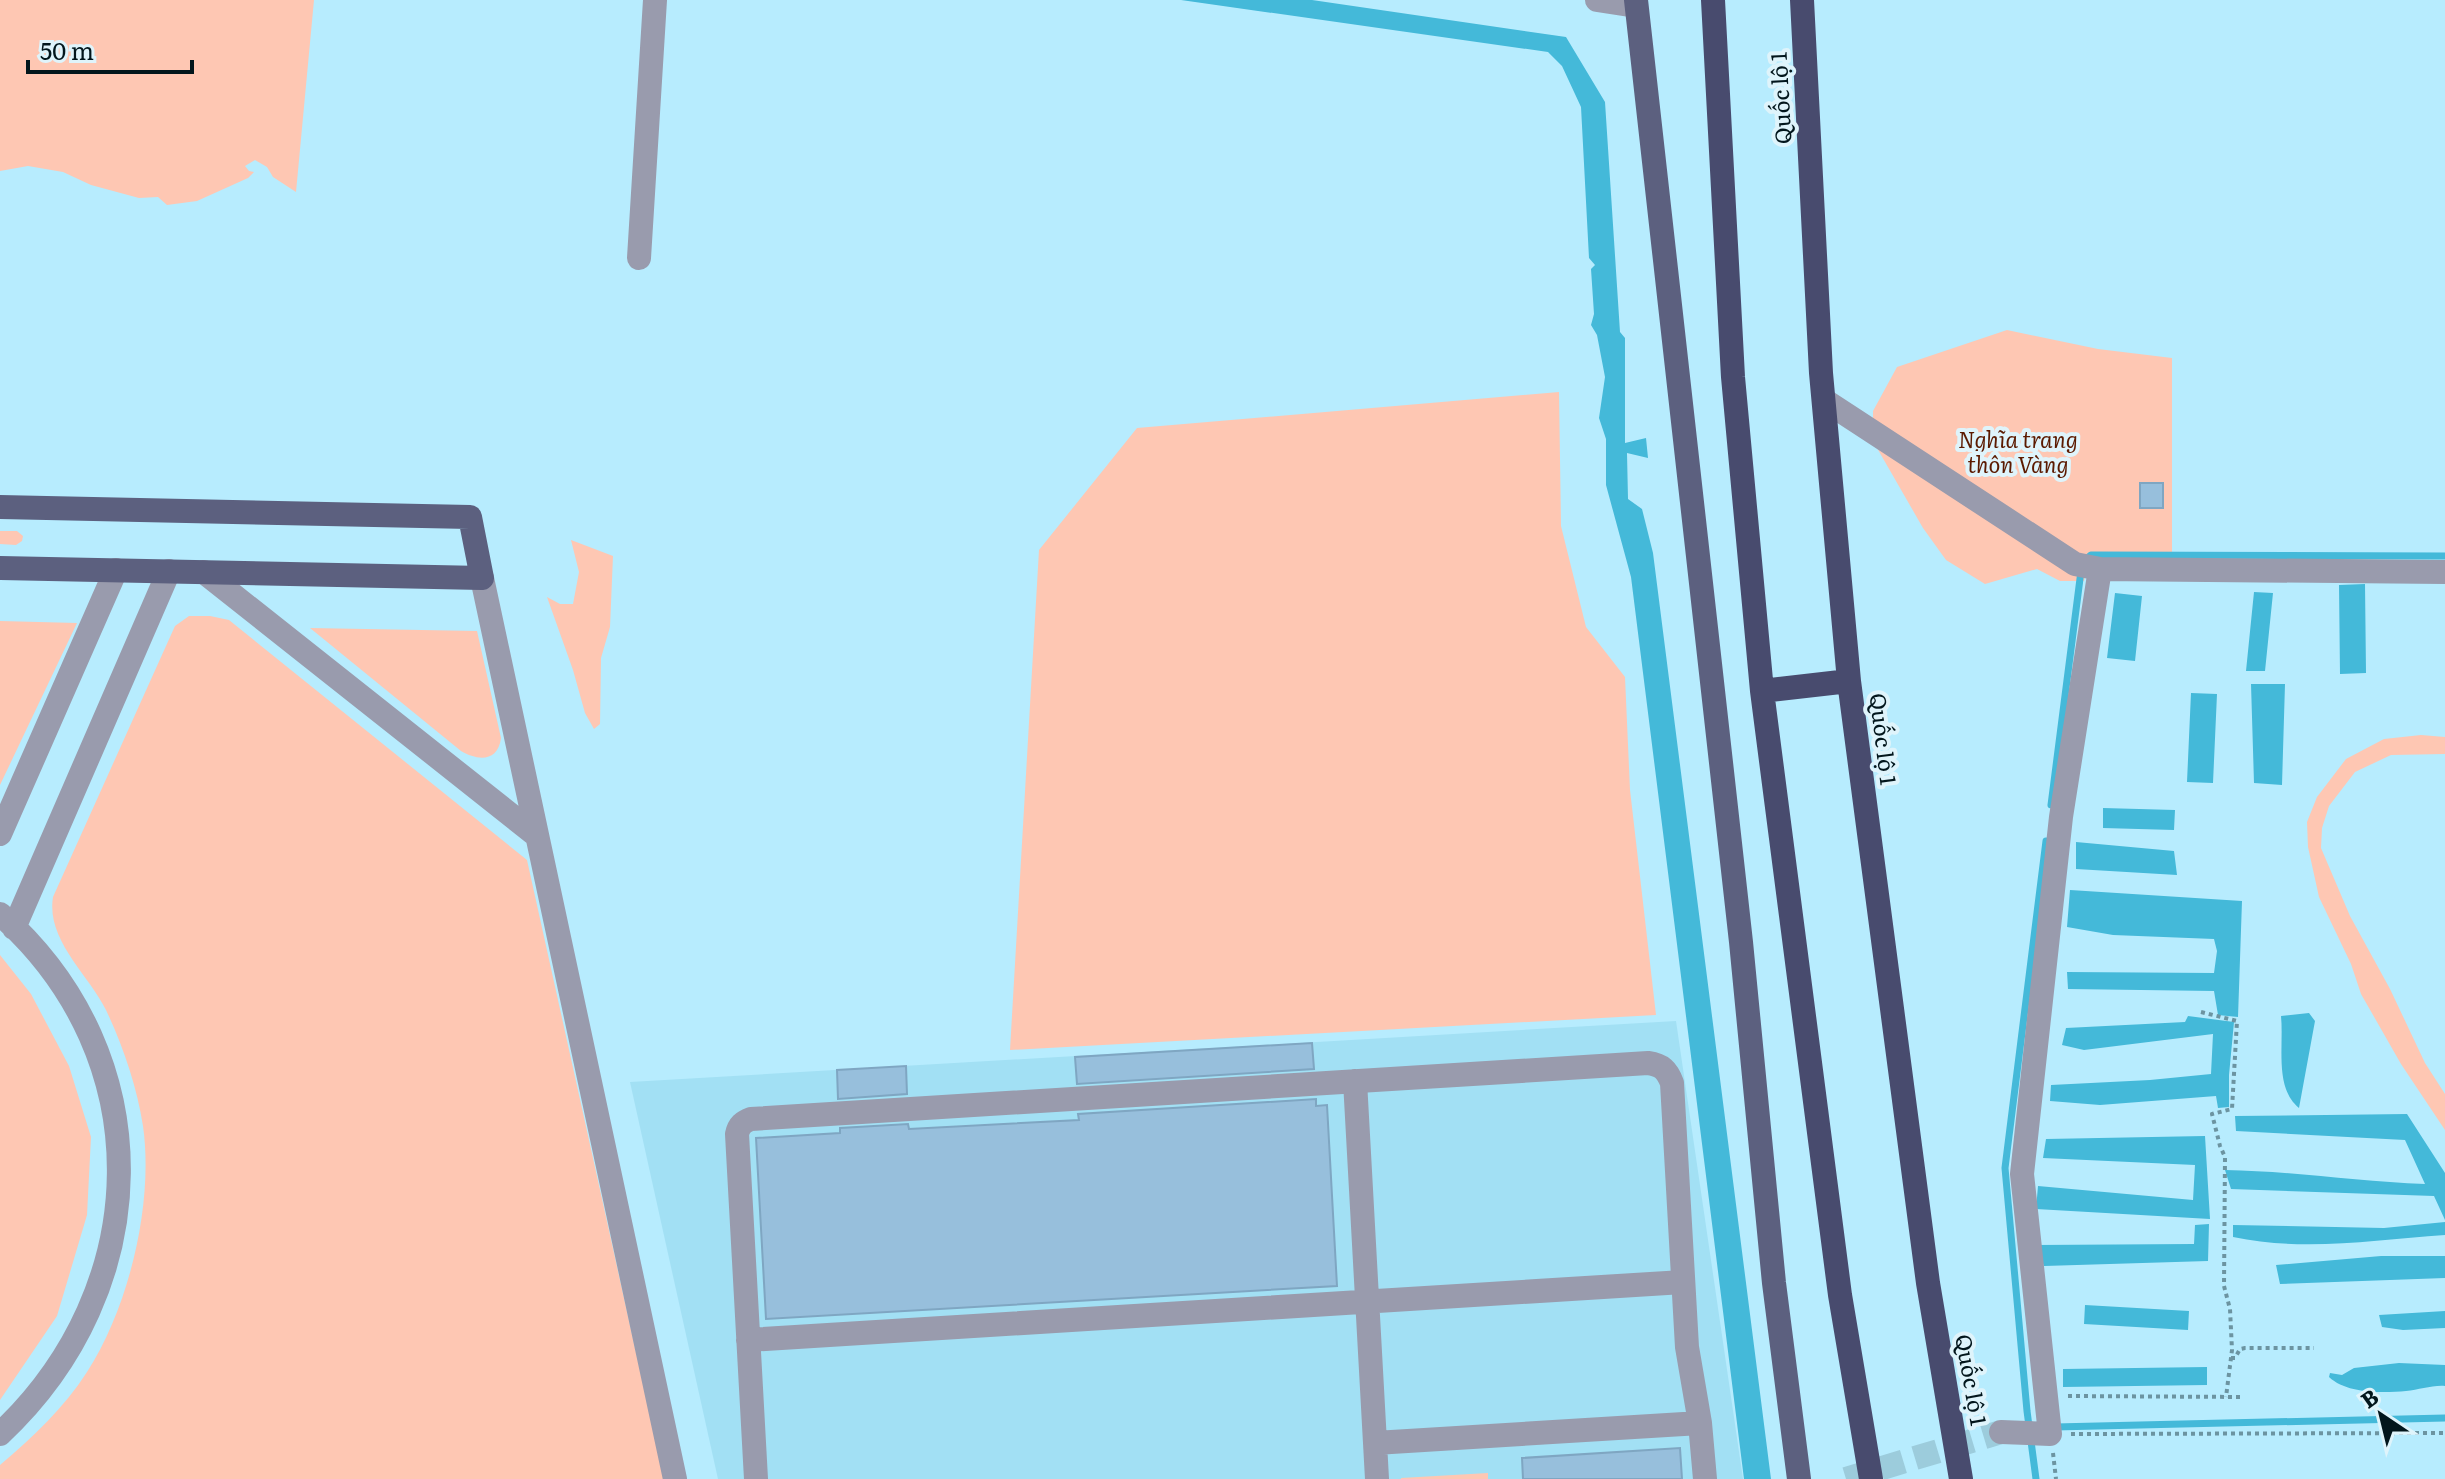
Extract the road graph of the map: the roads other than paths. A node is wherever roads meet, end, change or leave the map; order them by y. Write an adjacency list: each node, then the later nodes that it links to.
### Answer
1 (655, 0): 6 (street)
2 (1597, 0): 5 (street)
3 (1713, 0): 17 (highway)
4 (1802, 0): 7 (highway, Quốc lộ 1)
5 (1636, 3): 33 (main road)
6 (639, 258)
7 (1824, 400): 10 (street); 16 (highway, Quốc lộ 1)
8 (0, 507): 15 (main road)
9 (0, 568): 11 (main road)
10 (2100, 569): 14 (street); 26 (street)
11 (116, 570): 12 (main road); 18 (street)
12 (169, 571): 13 (main road); 20 (street)
13 (204, 572): 15 (main road); 19 (street)
14 (2445, 572)
15 (482, 578): 19 (street)
16 (1849, 681): 17 (highway); 35 (highway, Quốc lộ 1)
17 (1762, 691): 34 (highway)
18 (0, 834)
19 (536, 835): 29 (street)
20 (7, 921): 27 (street)
21 (1355, 1081): 22 (street); 23 (street); 24 (street)
22 (1683, 1282): 23 (street); 25 (street)
23 (1367, 1302): 24 (street); 28 (street)
24 (748, 1340): 30 (street)
25 (1700, 1423): 28 (street); 32 (street)
26 (2001, 1432)
27 (0, 1434)
28 (1375, 1443): 31 (street)
29 (675, 1479)
30 (756, 1479)
31 (1377, 1479)
32 (1705, 1479)
33 (1799, 1479)
34 (1871, 1479)
35 (1961, 1479)

